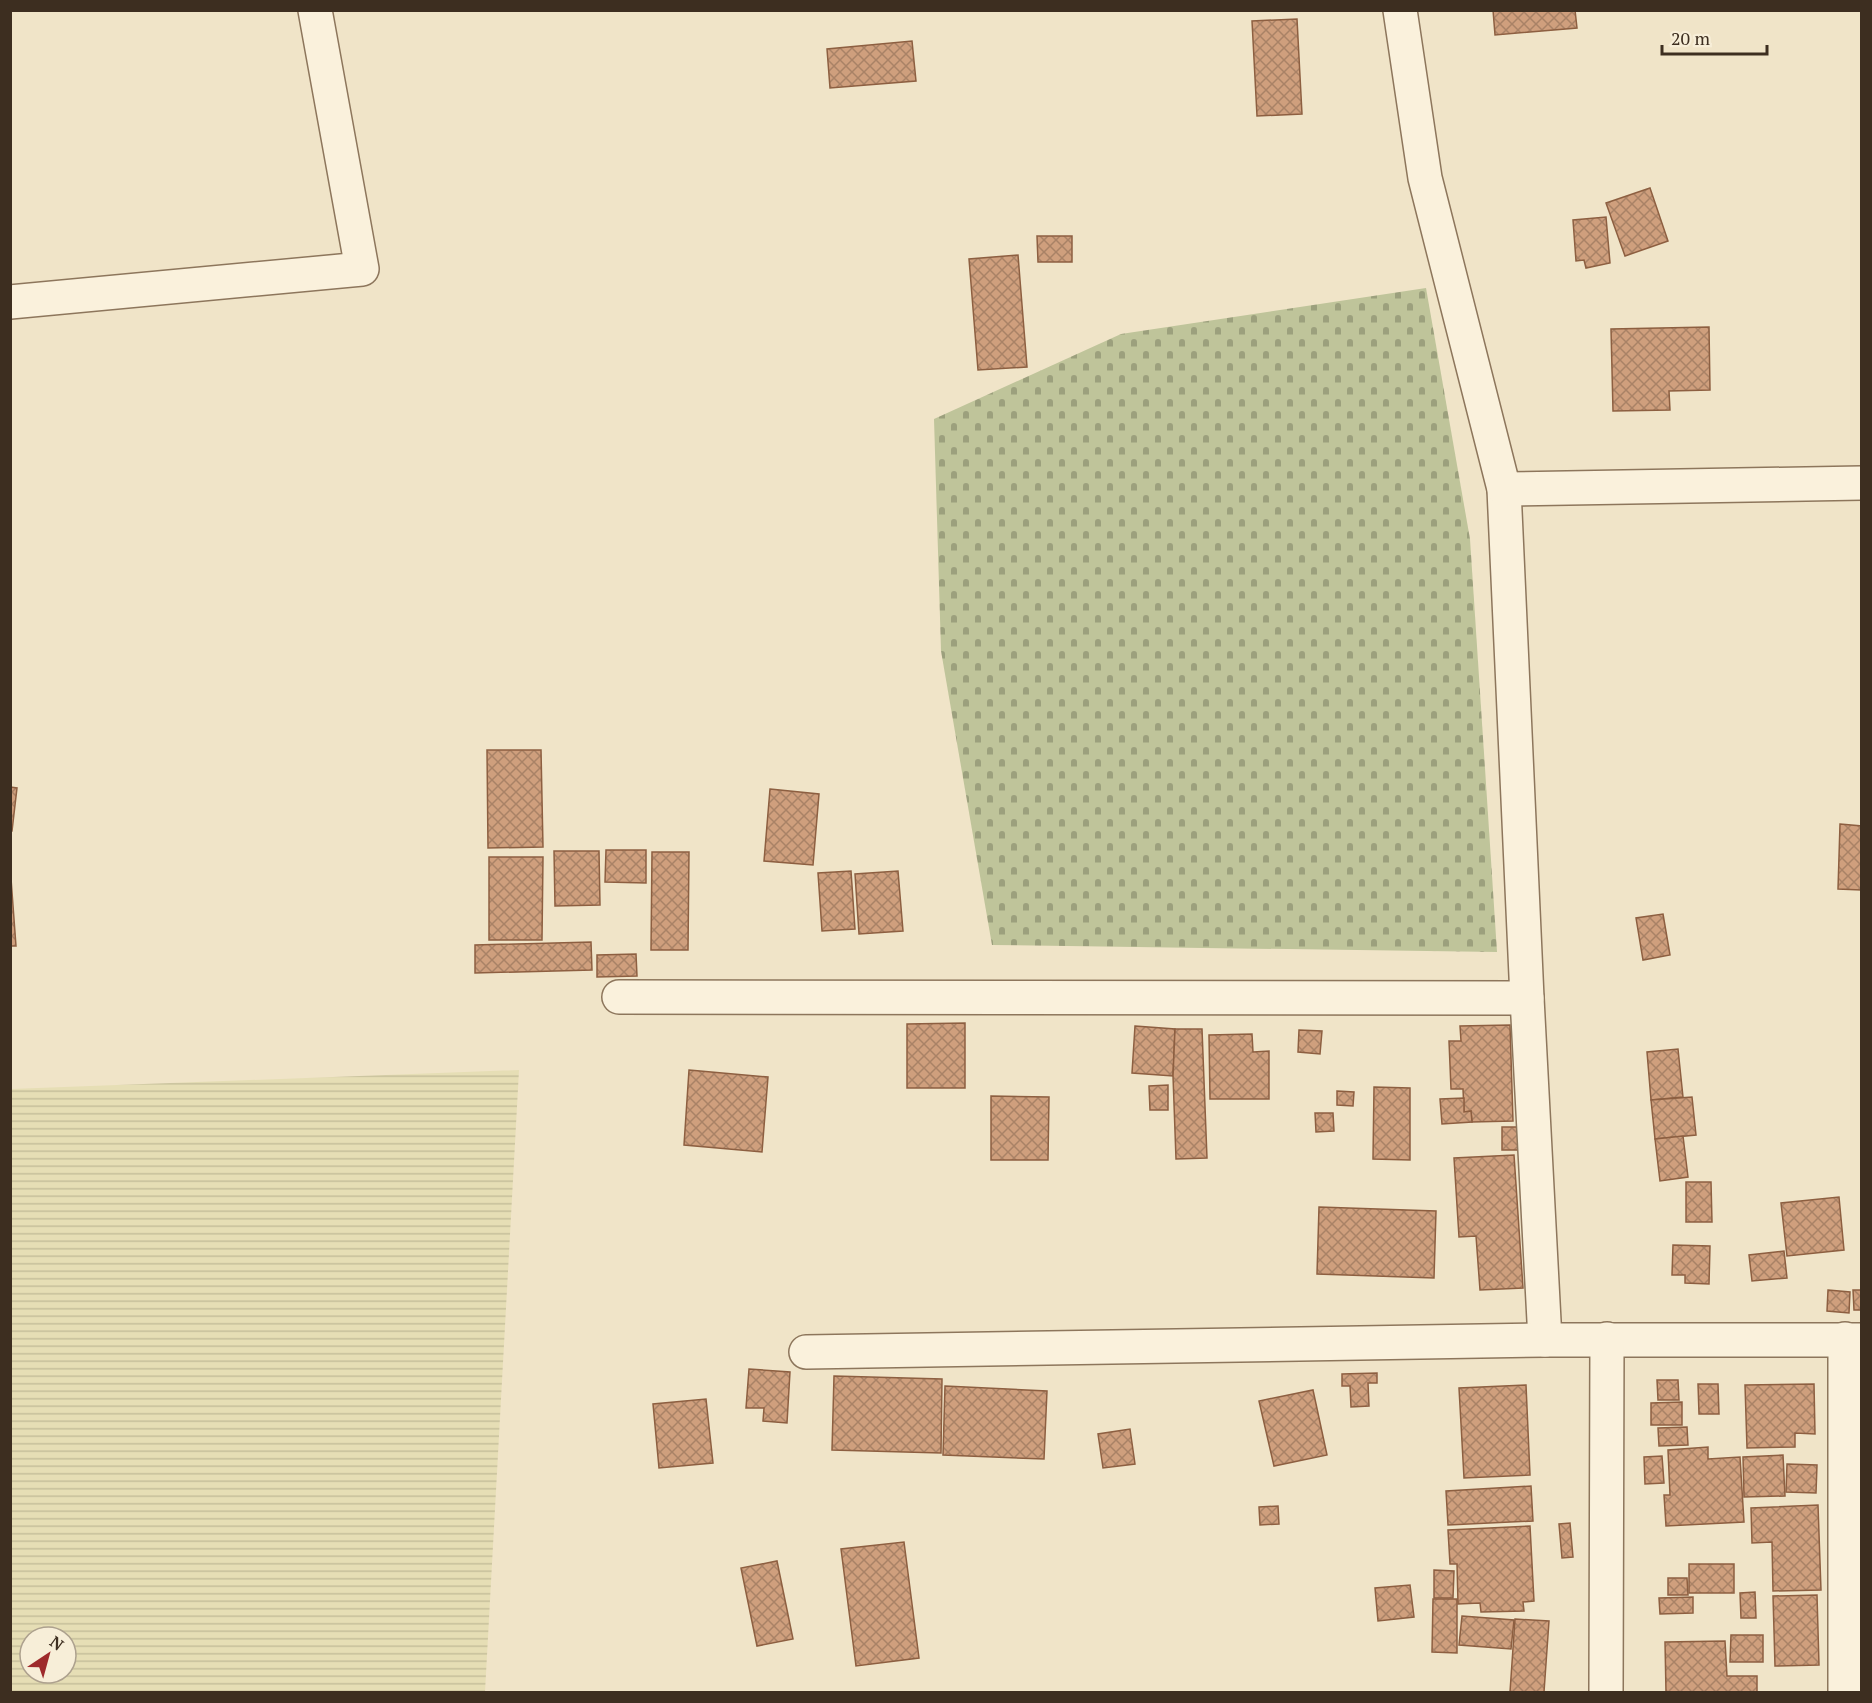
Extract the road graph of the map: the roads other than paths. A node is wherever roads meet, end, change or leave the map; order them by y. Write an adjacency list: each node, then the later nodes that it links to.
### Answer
1 (315, 10): 3 (street)
2 (1400, 10): 5 (street)
3 (10, 302)
4 (1862, 483): 5 (street)
5 (1504, 489): 7 (street)
6 (619, 997): 7 (street)
7 (1527, 998): 9 (street)
8 (1608, 1339): 9 (street); 10 (street); 12 (street)
9 (1545, 1340): 11 (street)
10 (1853, 1340): 13 (street)
11 (806, 1352)
12 (1606, 1692)
13 (1845, 1692)

